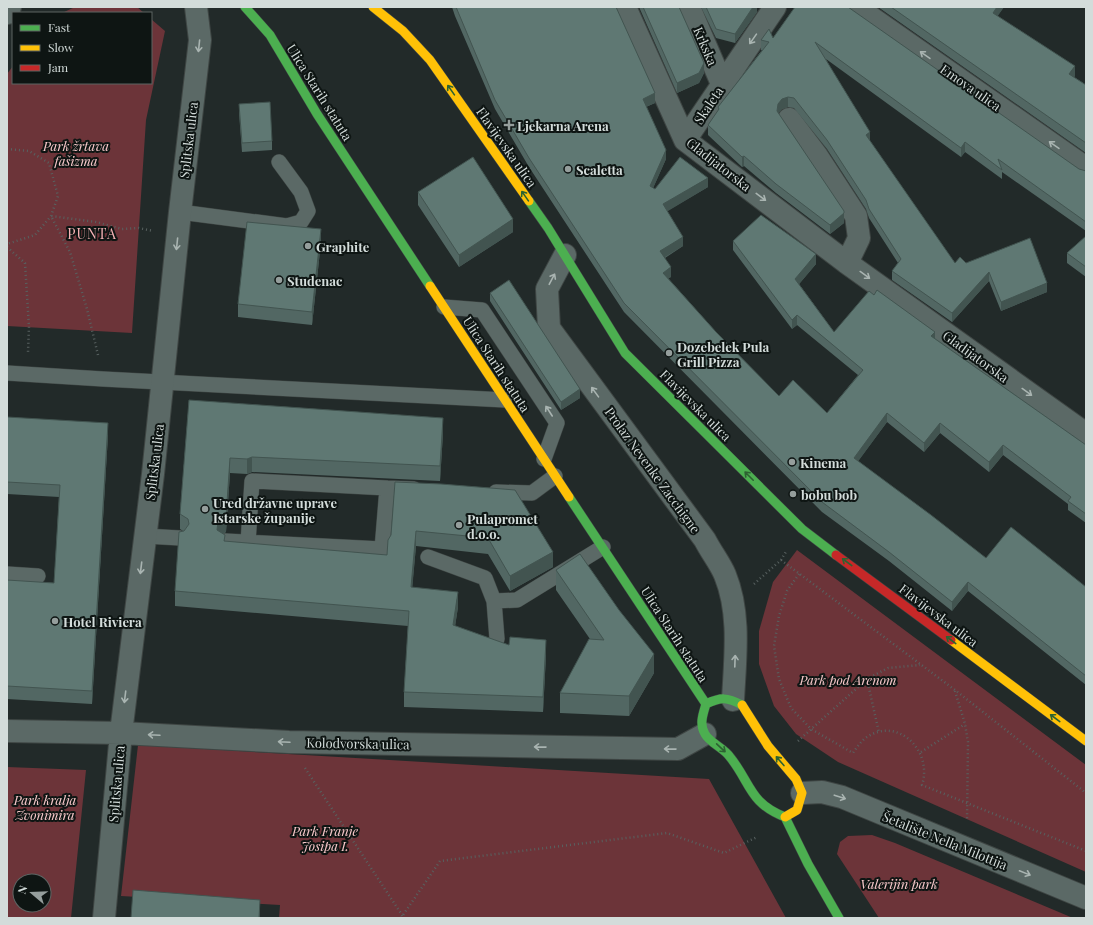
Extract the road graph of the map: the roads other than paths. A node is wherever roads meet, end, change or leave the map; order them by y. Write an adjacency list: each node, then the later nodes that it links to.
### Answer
1 (10, 7): 9 (street)
2 (196, 7): 17 (street, Splitska ulica, one-way to 17)
3 (245, 7): 11 (main road)
4 (373, 7): 18 (main road, Flavijevska ulica, one-way to 4)
5 (625, 7): 14 (street, Gladijatorska)
6 (689, 7): 12 (street, Krkska)
7 (775, 7): 12 (street, Skaleta, one-way to 12)
8 (856, 7): 16 (street, Emova ulica, one-way to 8)
9 (7, 14)
10 (262, 14): 11 (main road)
11 (270, 35): 20 (main road, Ulica Starih statuta)
12 (722, 84): 14 (street, Skaleta)
13 (788, 119): 19 (street)
14 (685, 140): 19 (street, Gladijatorska, one-way to 19)
15 (279, 162): 17 (lane)
16 (1086, 168)
17 (180, 212): 22 (street, Splitska ulica, one-way to 22)
18 (565, 255): 40 (street, Prolaz Nevenke Zacchigne, one-way to 18); 45 (main road, Flavijevska ulica, one-way to 18)
19 (847, 263): 24 (street, Gladijatorska, one-way to 24)
20 (444, 307): 23 (main road, Ulica Starih statuta); 25 (lane, one-way to 20)
21 (7, 373): 22 (lane)
22 (163, 382): 23 (lane); 30 (street, Splitska ulica)
23 (505, 400): 25 (main road, Ulica Starih statuta)
24 (1086, 434)
25 (544, 459): 26 (main road, Ulica Starih statuta)
26 (555, 476): 29 (lane); 34 (main road, Ulica Starih statuta)
27 (387, 488): 28 (lane); 33 (lane); 33 (lane)
28 (425, 489)
29 (479, 491)
30 (146, 536): 31 (lane); 43 (street, Splitska ulica, one-way to 43)
31 (180, 538)
32 (225, 542): 33 (lane)
33 (248, 543)
34 (603, 548): 38 (lane); 41 (main road, Ulica Starih statuta)
35 (428, 557): 38 (lane)
36 (7, 574): 37 (lane)
37 (38, 576)
38 (494, 601): 39 (lane)
39 (497, 639)
40 (733, 700): 41 (main road); 46 (main road, one-way to 40)
41 (706, 704): 44 (main road)
42 (7, 731): 43 (street, Kolodvorska ulica)
43 (121, 733): 44 (street, Kolodvorska ulica, one-way to 43); 49 (street, Splitska ulica)
44 (705, 734): 47 (main road, one-way to 47)
45 (1086, 741)
46 (802, 793): 47 (main road); 48 (street, Šetalište Nella Milottija, one-way to 48)
47 (785, 817): 50 (main road)
48 (1086, 898)
49 (104, 918)
50 (839, 918)

